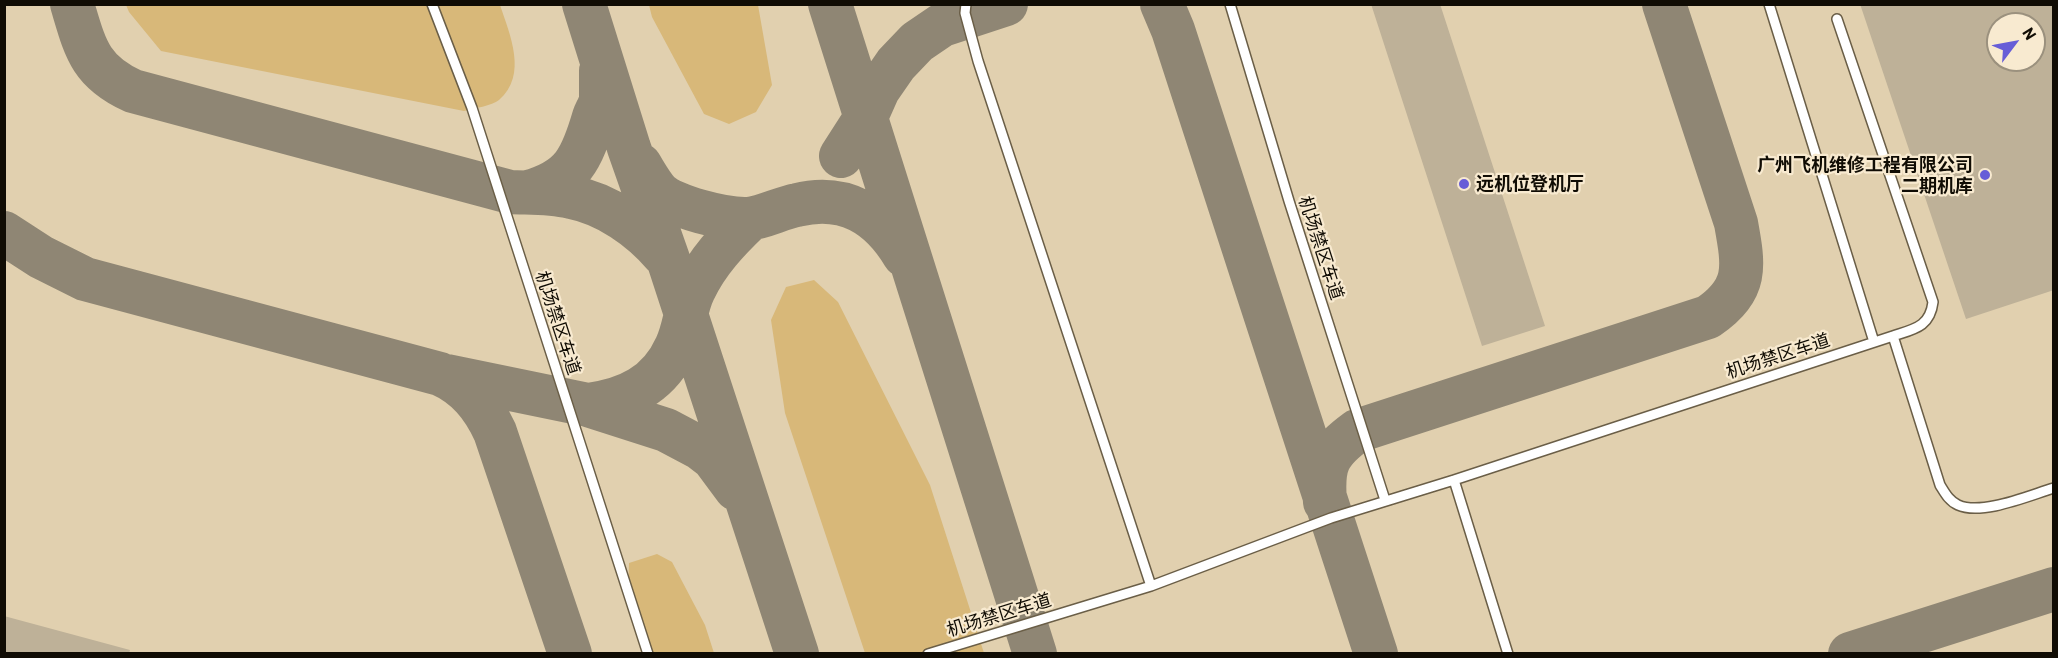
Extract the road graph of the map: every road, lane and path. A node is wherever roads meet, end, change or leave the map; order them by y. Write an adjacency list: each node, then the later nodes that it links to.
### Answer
1 (432, 4): 12 (lane, 机场禁区车道)
2 (966, 4): 11 (lane)
3 (1230, 4): 10 (lane, 机场禁区车道)
4 (1769, 4): 7 (lane)
5 (1837, 19): 6 (lane, 机场禁区车道)
6 (1893, 336): 7 (lane, 机场禁区车道); 9 (lane)
7 (1874, 342): 8 (lane, 机场禁区车道)
8 (1454, 480): 10 (lane, 机场禁区车道); 14 (lane)
9 (2054, 488)
10 (1384, 500): 11 (lane, 机场禁区车道)
11 (1151, 585): 13 (lane, 机场禁区车道)
12 (648, 654)
13 (928, 654)
14 (1508, 654)

